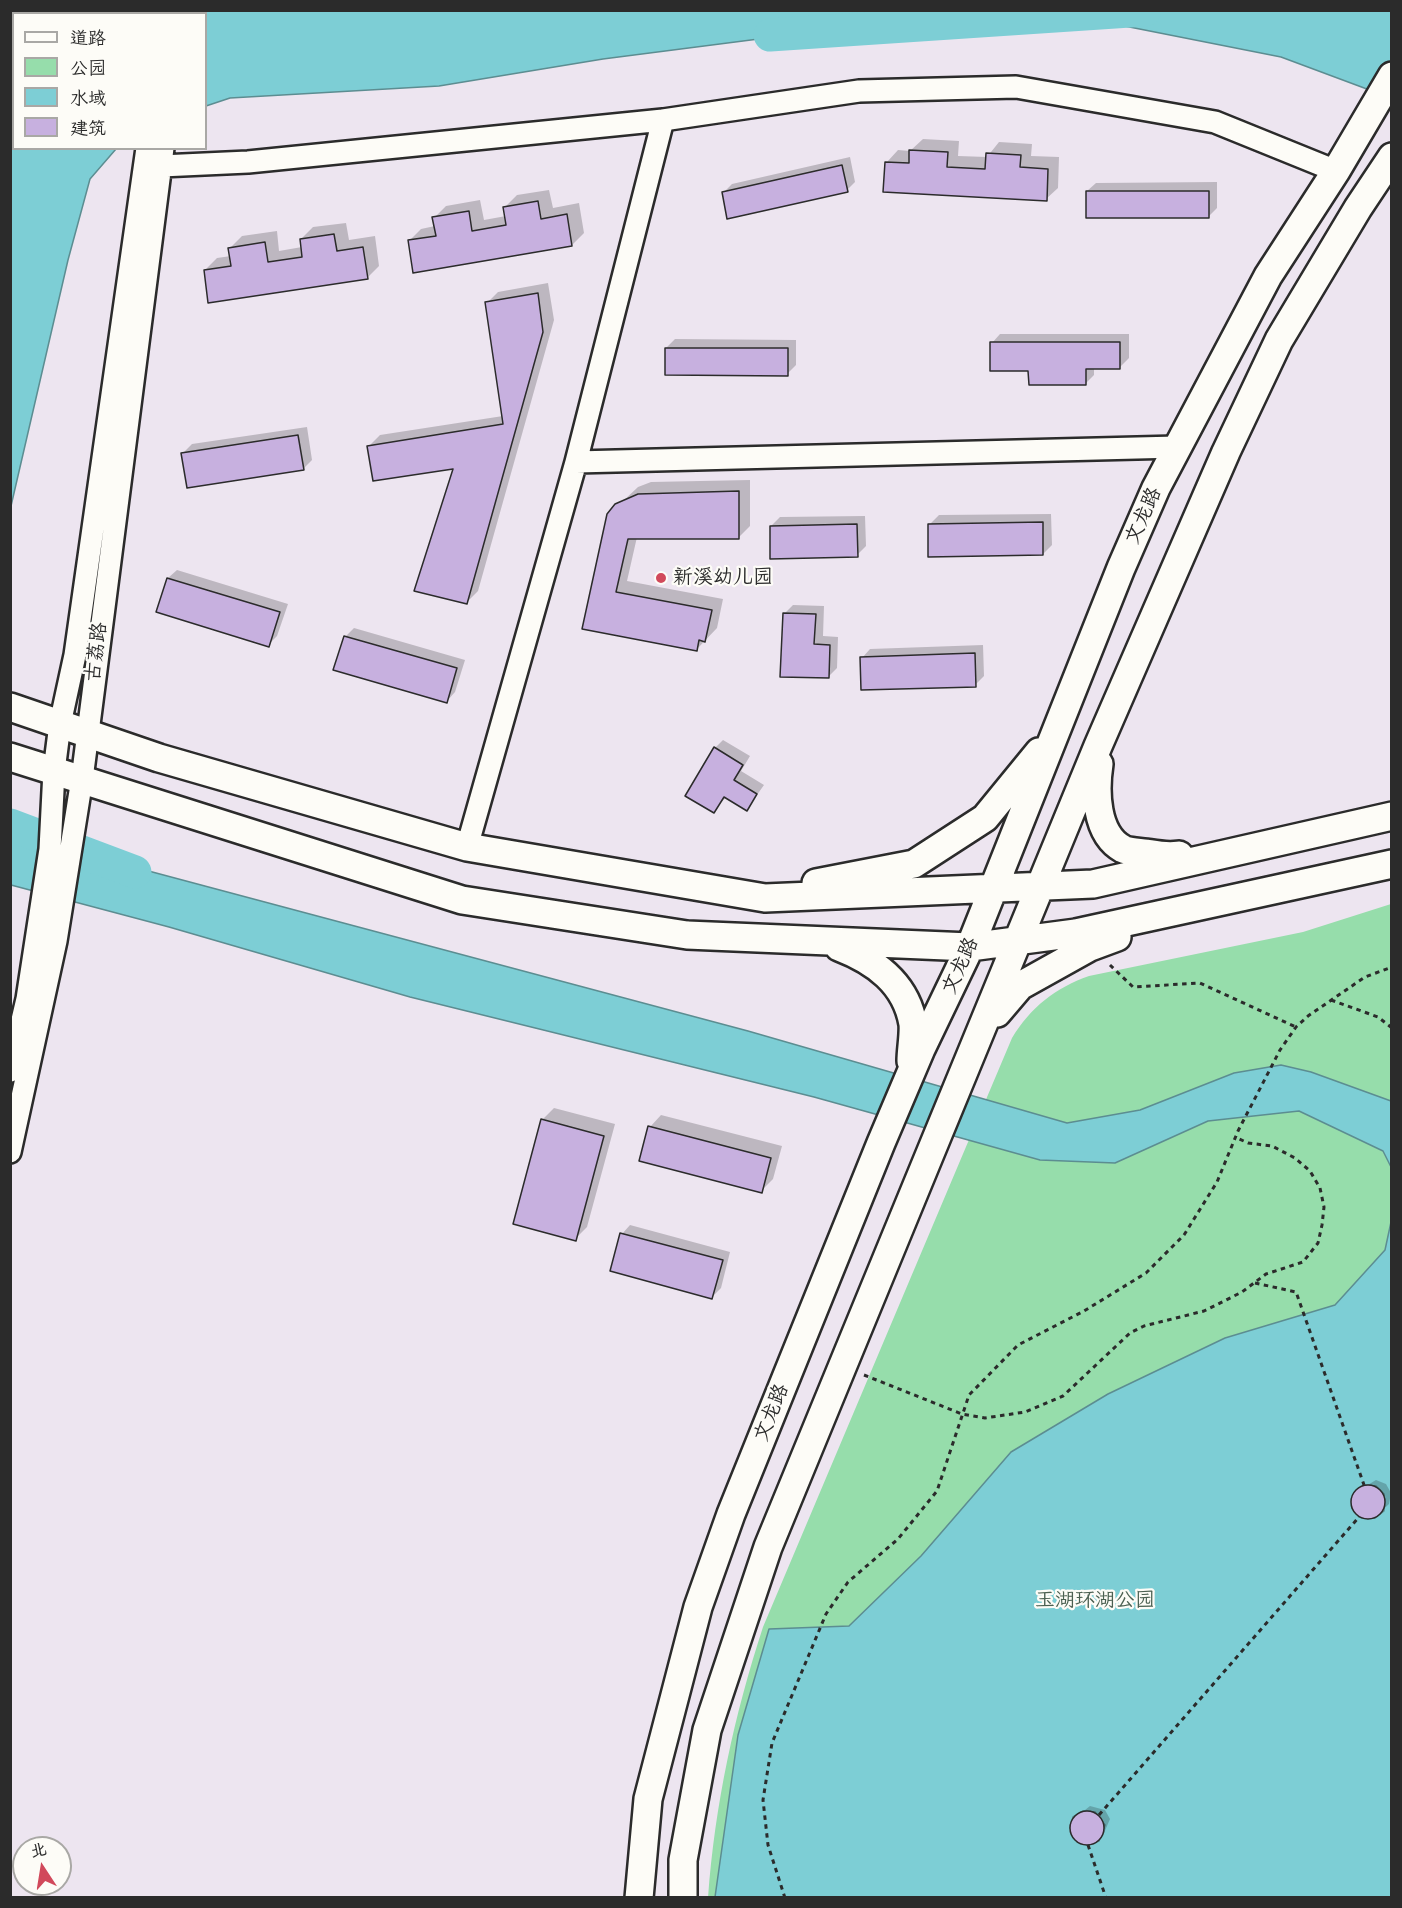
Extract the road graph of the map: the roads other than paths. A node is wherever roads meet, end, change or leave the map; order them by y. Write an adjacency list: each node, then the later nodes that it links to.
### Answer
1 (1392, 76): 5 (main road, 文龙路)
2 (663, 120): 3 (street); 5 (street); 7 (street)
3 (155, 153): 9 (street, 古荔路); 12 (street, 古荔路)
4 (1392, 157): 11 (main road)
5 (1336, 171): 6 (main road, 文龙路)
6 (1177, 447): 7 (street); 10 (main road, 文龙路)
7 (576, 462): 18 (street)
8 (10, 707): 9 (main road)
9 (60, 724): 12 (main road); 14 (street, 古荔路)
10 (1057, 730): 20 (main road); 22 (main road, 文龙路)
11 (1105, 730): 17 (main road); 21 (main road)
12 (87, 733): 15 (street, 古荔路); 18 (main road)
13 (10, 757): 14 (main road)
14 (54, 771): 15 (main road); 28 (street, 古荔路)
15 (82, 779): 25 (main road); 30 (street, 古荔路)
16 (1392, 816): 17 (main road)
17 (1313, 834): 21 (main road)
18 (467, 847): 20 (main road)
19 (1392, 864): 23 (main road)
20 (699, 886): 22 (main road)
21 (1041, 886): 22 (main road); 24 (main road)
22 (994, 890): 26 (main road, 文龙路)
23 (1212, 903): 24 (main road); 27 (main road)
24 (1019, 938): 26 (main road); 27 (main road)
25 (820, 941): 26 (main road); 29 (main road)
26 (970, 947): 29 (main road, 文龙路)
27 (979, 1035): 32 (main road)
28 (10, 1071)
29 (910, 1076): 31 (main road, 文龙路)
30 (10, 1152)
31 (639, 1898)
32 (683, 1898)

